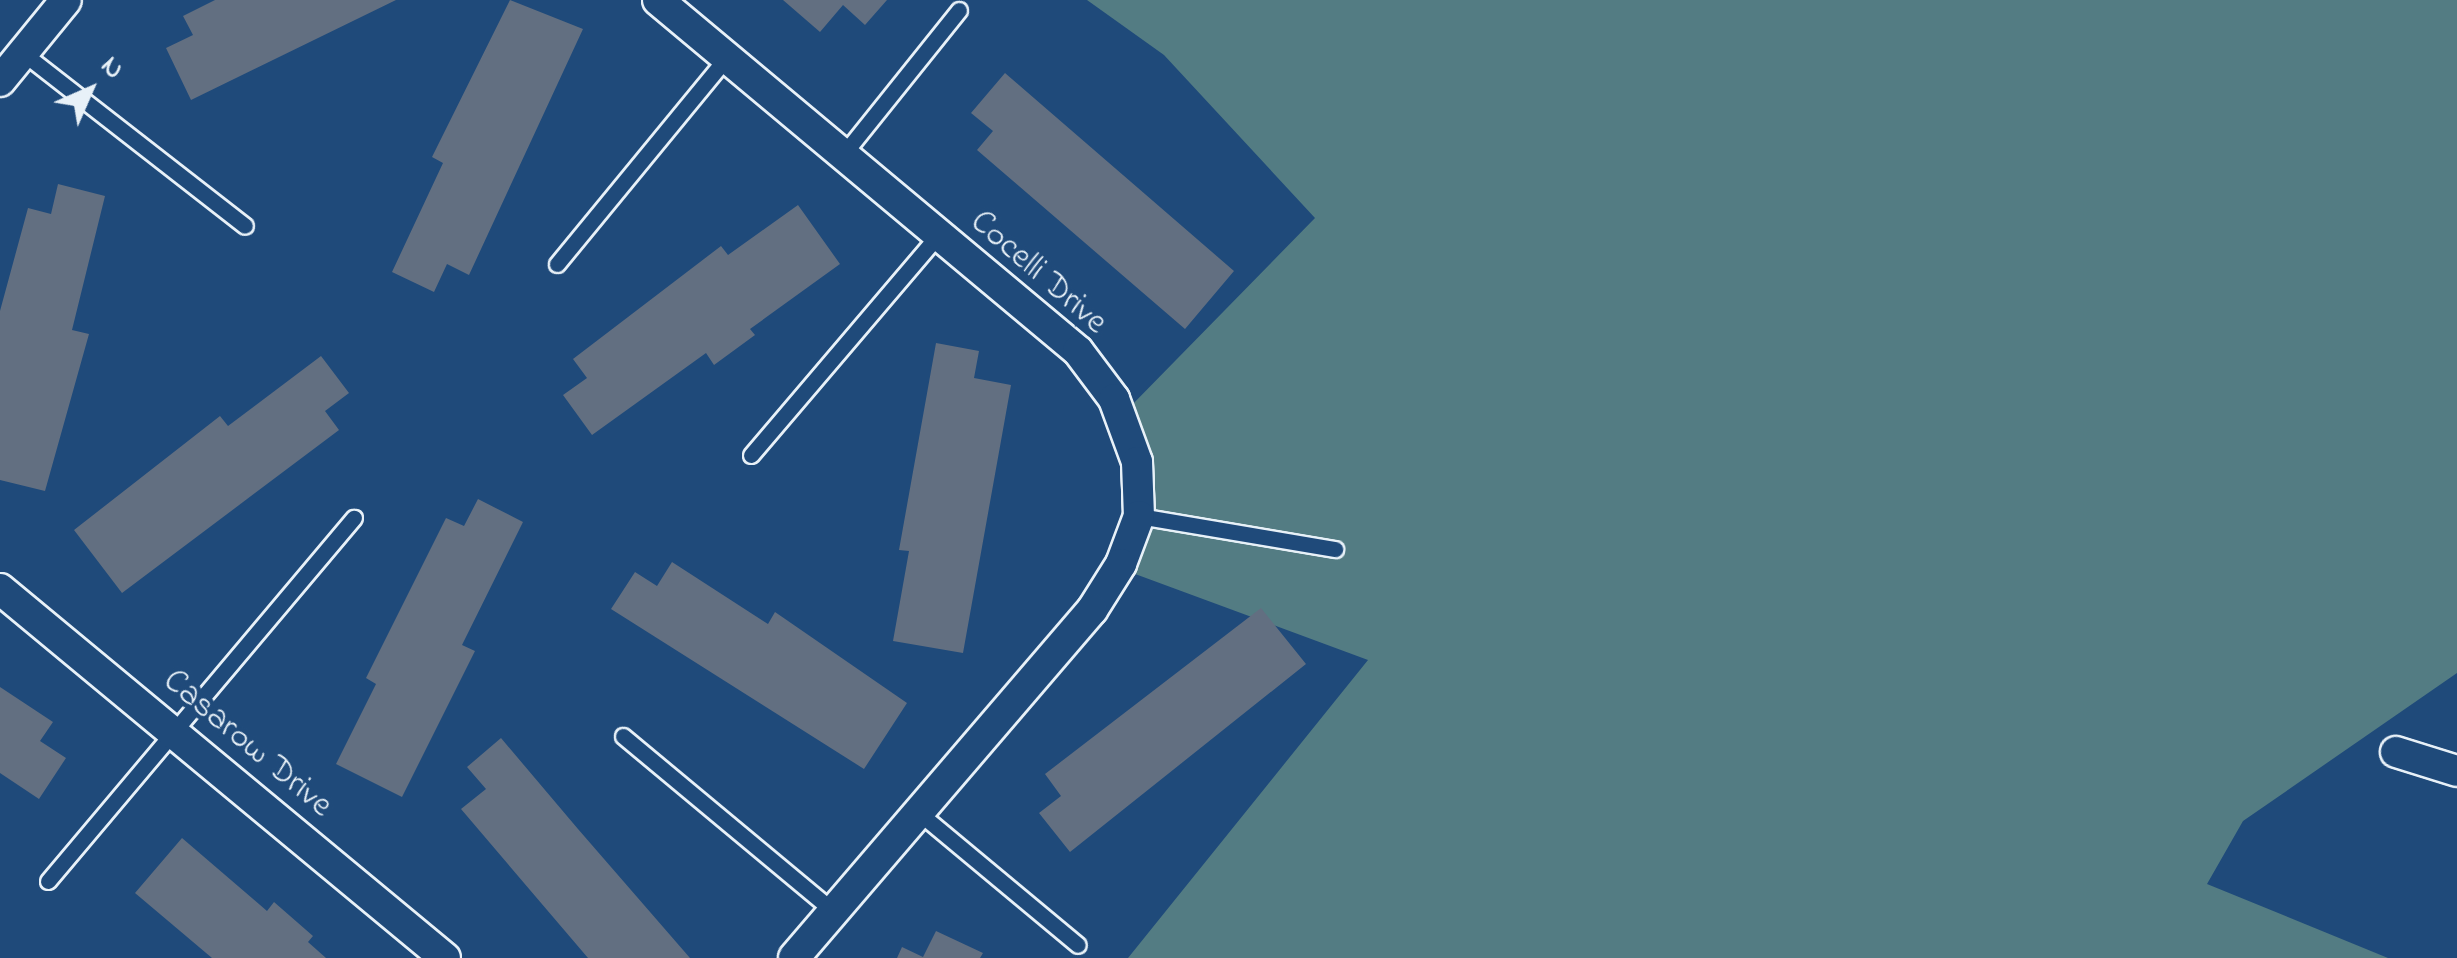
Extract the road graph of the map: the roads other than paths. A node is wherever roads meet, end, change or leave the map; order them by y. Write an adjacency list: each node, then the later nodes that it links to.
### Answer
1 (66, 0): 4 (street)
2 (658, 0): 5 (street, Cocelli Drive)
3 (959, 10): 7 (lane)
4 (23, 52): 6 (street); 8 (lane)
5 (728, 56): 7 (street, Cocelli Drive); 10 (lane)
6 (0, 81)
7 (842, 156): 9 (street, Cocelli Drive)
8 (245, 226)
9 (938, 235): 11 (lane); 12 (street, Cocelli Drive)
10 (558, 264)
11 (751, 456)
12 (1139, 516): 14 (lane); 20 (street, Cocelli Drive)
13 (354, 518): 16 (lane)
14 (1335, 549)
15 (0, 589): 16 (street, Casarow Drive)
16 (174, 732): 21 (lane); 24 (street, Casarow Drive)
17 (623, 736): 22 (lane)
18 (2396, 752): 19 (street)
19 (2457, 772)
20 (918, 811): 22 (street, Cocelli Drive); 23 (lane)
21 (48, 880)
22 (834, 912): 25 (street, Cocelli Drive)
23 (1078, 945)
24 (445, 958)
25 (794, 958)

